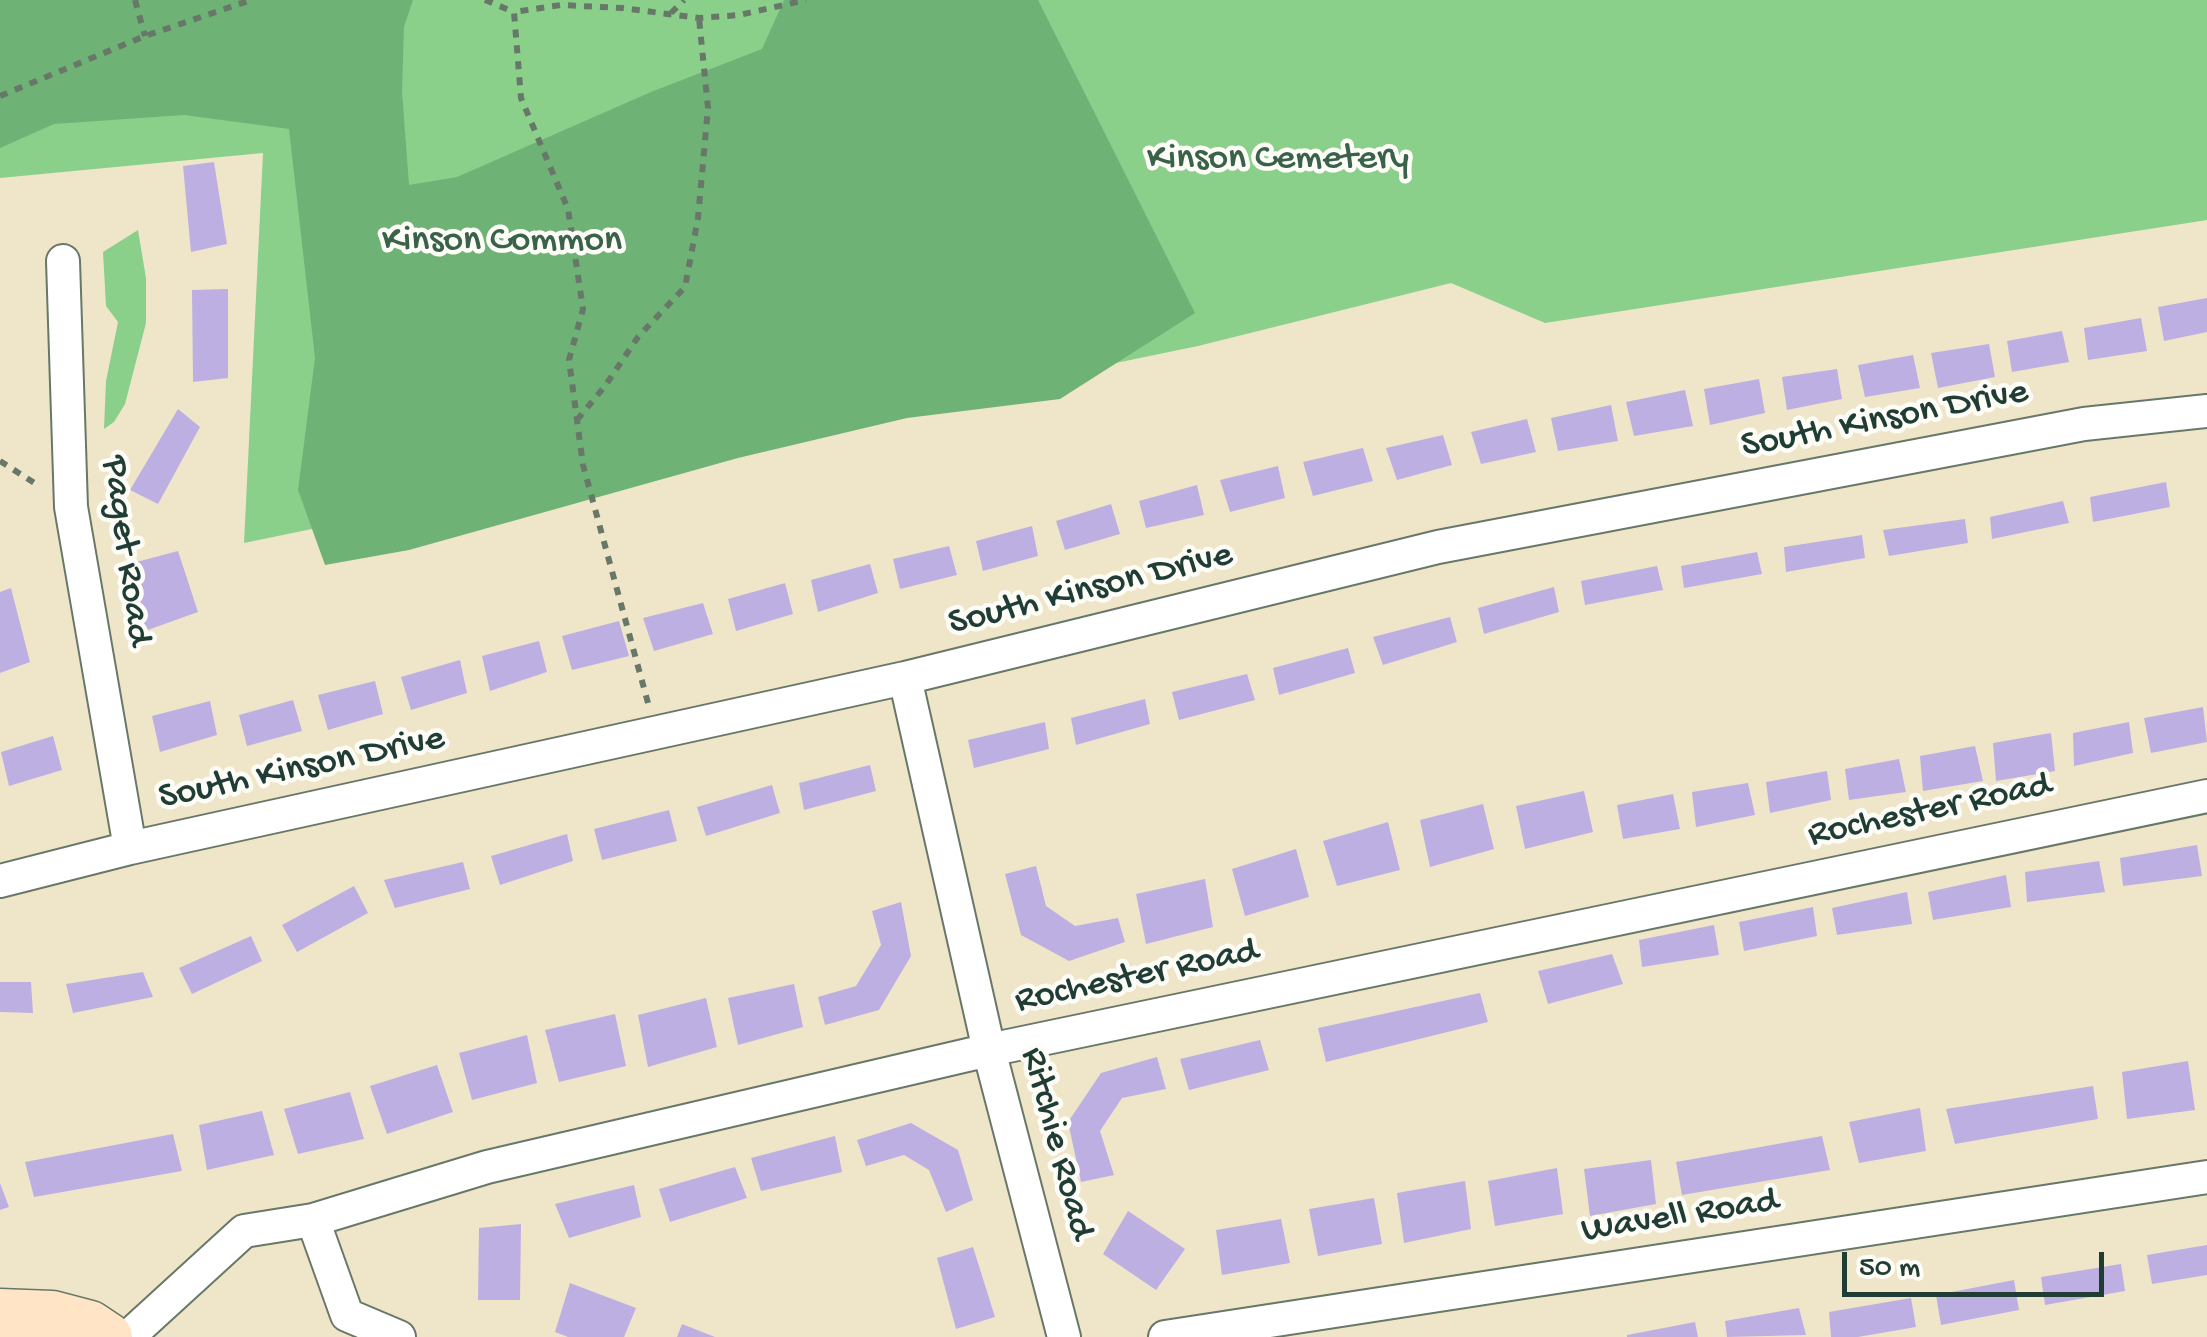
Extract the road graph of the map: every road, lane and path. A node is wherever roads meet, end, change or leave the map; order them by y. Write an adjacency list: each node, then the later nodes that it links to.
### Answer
1 (135, 0): 9 (path)
2 (250, 0): 9 (path)
3 (484, 0): 6 (path)
4 (684, 0): 7 (path)
5 (806, 0): 8 (path)
6 (514, 12): 7 (path); 13 (path)
7 (670, 14): 8 (path)
8 (699, 18): 13 (path)
9 (145, 36): 10 (path)
10 (0, 96)
11 (64, 261): 17 (street, Paget Road)
12 (2207, 411): 14 (street, South Kinson Drive)
13 (577, 420): 15 (path)
14 (905, 678): 15 (street, South Kinson Drive); 19 (street, Ritchie Road)
15 (656, 733): 17 (street, South Kinson Drive)
16 (2207, 796): 19 (street, Rochester Road)
17 (130, 848): 18 (street, South Kinson Drive)
18 (0, 881)
19 (988, 1050): 21 (street, Rochester Road); 26 (street, Ritchie Road)
20 (2207, 1177): 27 (street, Wavell Road)
21 (313, 1220): 24 (street, Rochester Road); 25 (street)
22 (0, 1313): 23 (street)
23 (108, 1337)
24 (128, 1337)
25 (399, 1337)
26 (1064, 1337)
27 (1165, 1337)

